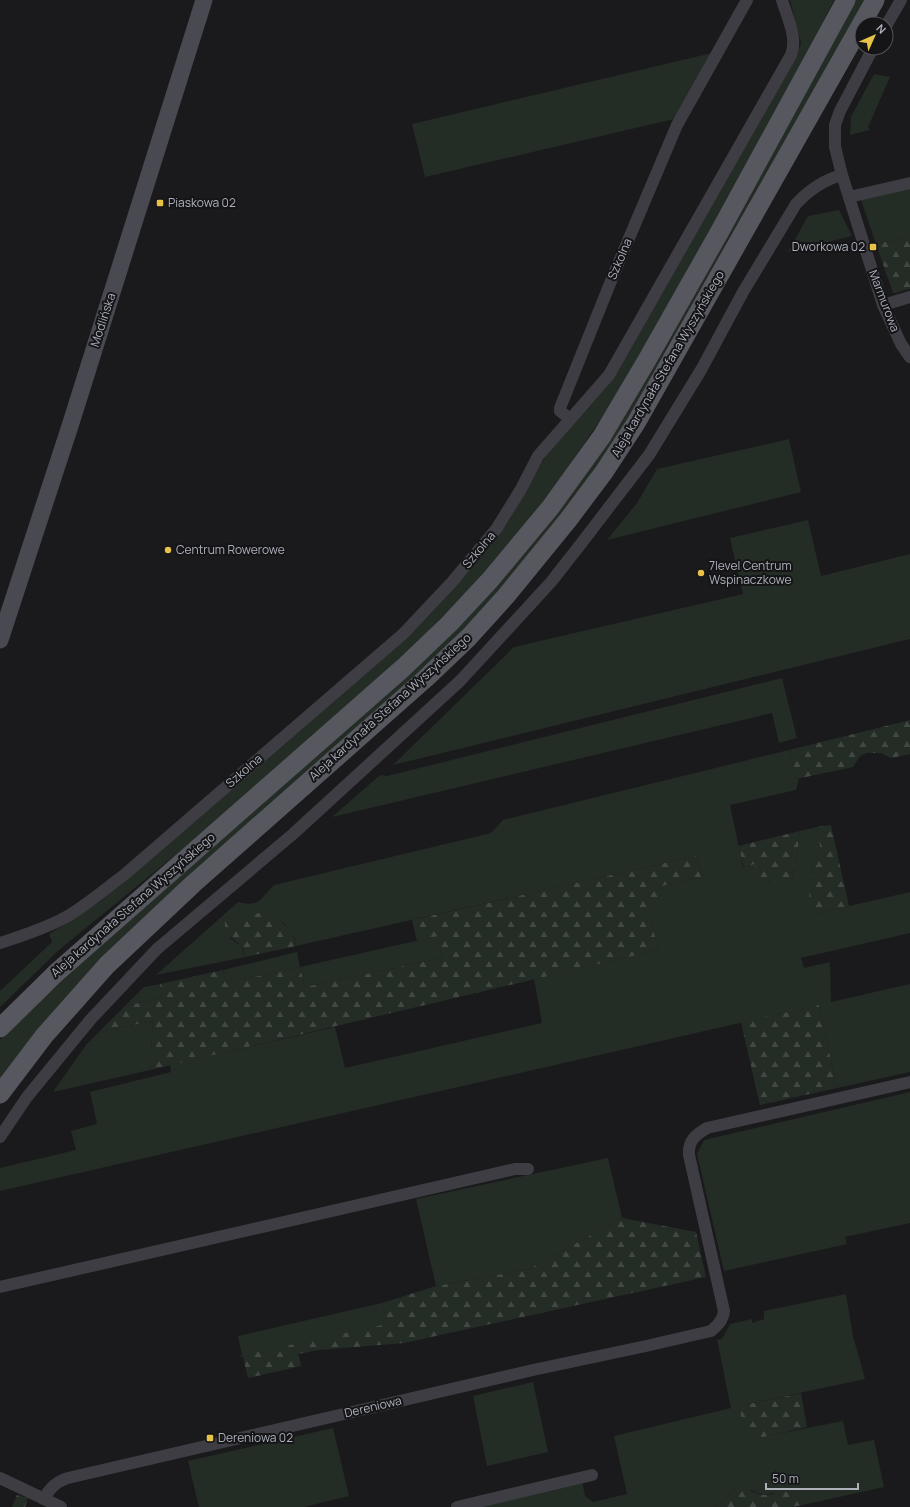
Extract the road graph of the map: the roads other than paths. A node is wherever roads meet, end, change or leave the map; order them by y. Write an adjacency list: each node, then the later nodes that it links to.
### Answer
1 (204, 0): 16 (main road, Modlińska)
2 (747, 0): 15 (street, Szkolna)
3 (782, 0): 15 (street)
4 (846, 0): 18 (main road, Aleja kardynała Stefana Wyszyńskiego)
5 (875, 0): 20 (main road, Aleja kardynała Stefana Wyszyńskiego)
6 (901, 0): 7 (street)
7 (892, 16)
8 (869, 56): 9 (street, Marmurowa)
9 (842, 175): 11 (street, Marmurowa); 21 (street)
10 (910, 183): 11 (street)
11 (849, 197): 13 (street, Marmurowa)
12 (910, 297): 13 (street)
13 (883, 305): 14 (street, Marmurowa)
14 (910, 357)
15 (570, 419): 17 (street, Szkolna)
16 (0, 640)
17 (0, 943)
18 (0, 1028)
19 (910, 1082): 26 (street, Dereniowa)
20 (0, 1094)
21 (0, 1137)
22 (528, 1169): 23 (street)
23 (0, 1287)
24 (592, 1475): 28 (street)
25 (0, 1478): 26 (street)
26 (43, 1499): 27 (street)
27 (61, 1507)
28 (457, 1507)

